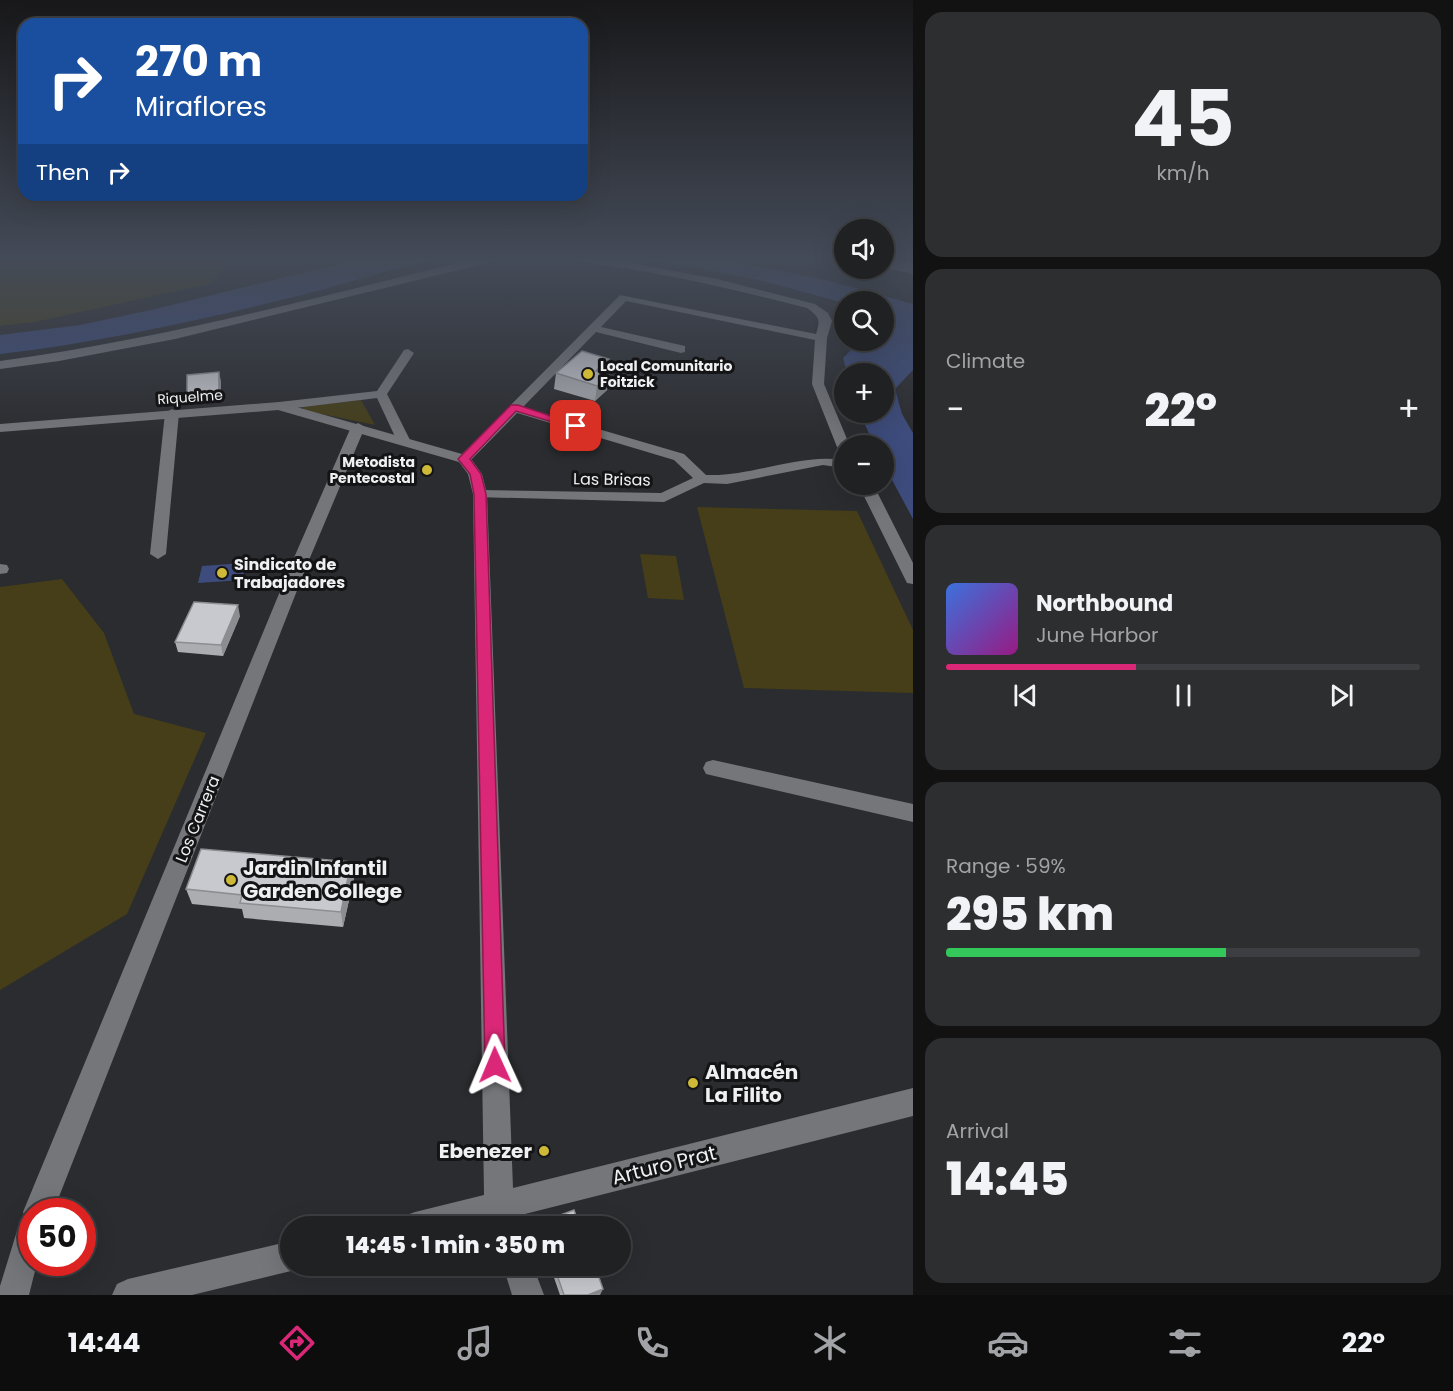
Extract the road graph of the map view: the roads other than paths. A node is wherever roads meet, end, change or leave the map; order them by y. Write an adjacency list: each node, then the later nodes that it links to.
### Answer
1 (248, 318): 9 (street)
2 (603, 318): 5 (street)
3 (727, 318): 6 (street)
4 (826, 318): 6 (street)
5 (593, 328): 7 (street); 12 (street)
6 (821, 338): 16 (street)
7 (681, 349)
8 (408, 353): 10 (street)
9 (0, 365)
10 (381, 394): 11 (street, Riquelme); 17 (street)
11 (279, 406): 13 (street, Riquelme); 14 (street)
12 (514, 408): 18 (street); 20 (street)
13 (172, 413): 15 (street, Riquelme); 23 (street)
14 (358, 427): 17 (street); 28 (street, Los Carrera)
15 (0, 428)
16 (839, 435)
17 (403, 440): 18 (street)
18 (464, 459): 21 (street)
19 (834, 463): 20 (street, Las Brisas)
20 (702, 479): 21 (street, Las Brisas)
21 (480, 494): 29 (street)
22 (871, 495): 24 (street)
23 (158, 554)
24 (913, 579)
25 (713, 768): 26 (street)
26 (913, 813)
27 (913, 1102): 30 (street, Arturo Prat)
28 (44, 1198)
29 (502, 1216)
30 (506, 1216)
31 (280, 1259): 35 (street)
32 (18, 1276): 34 (street)
33 (521, 1276): 36 (street)
34 (13, 1295)
35 (128, 1295)
36 (528, 1295)

